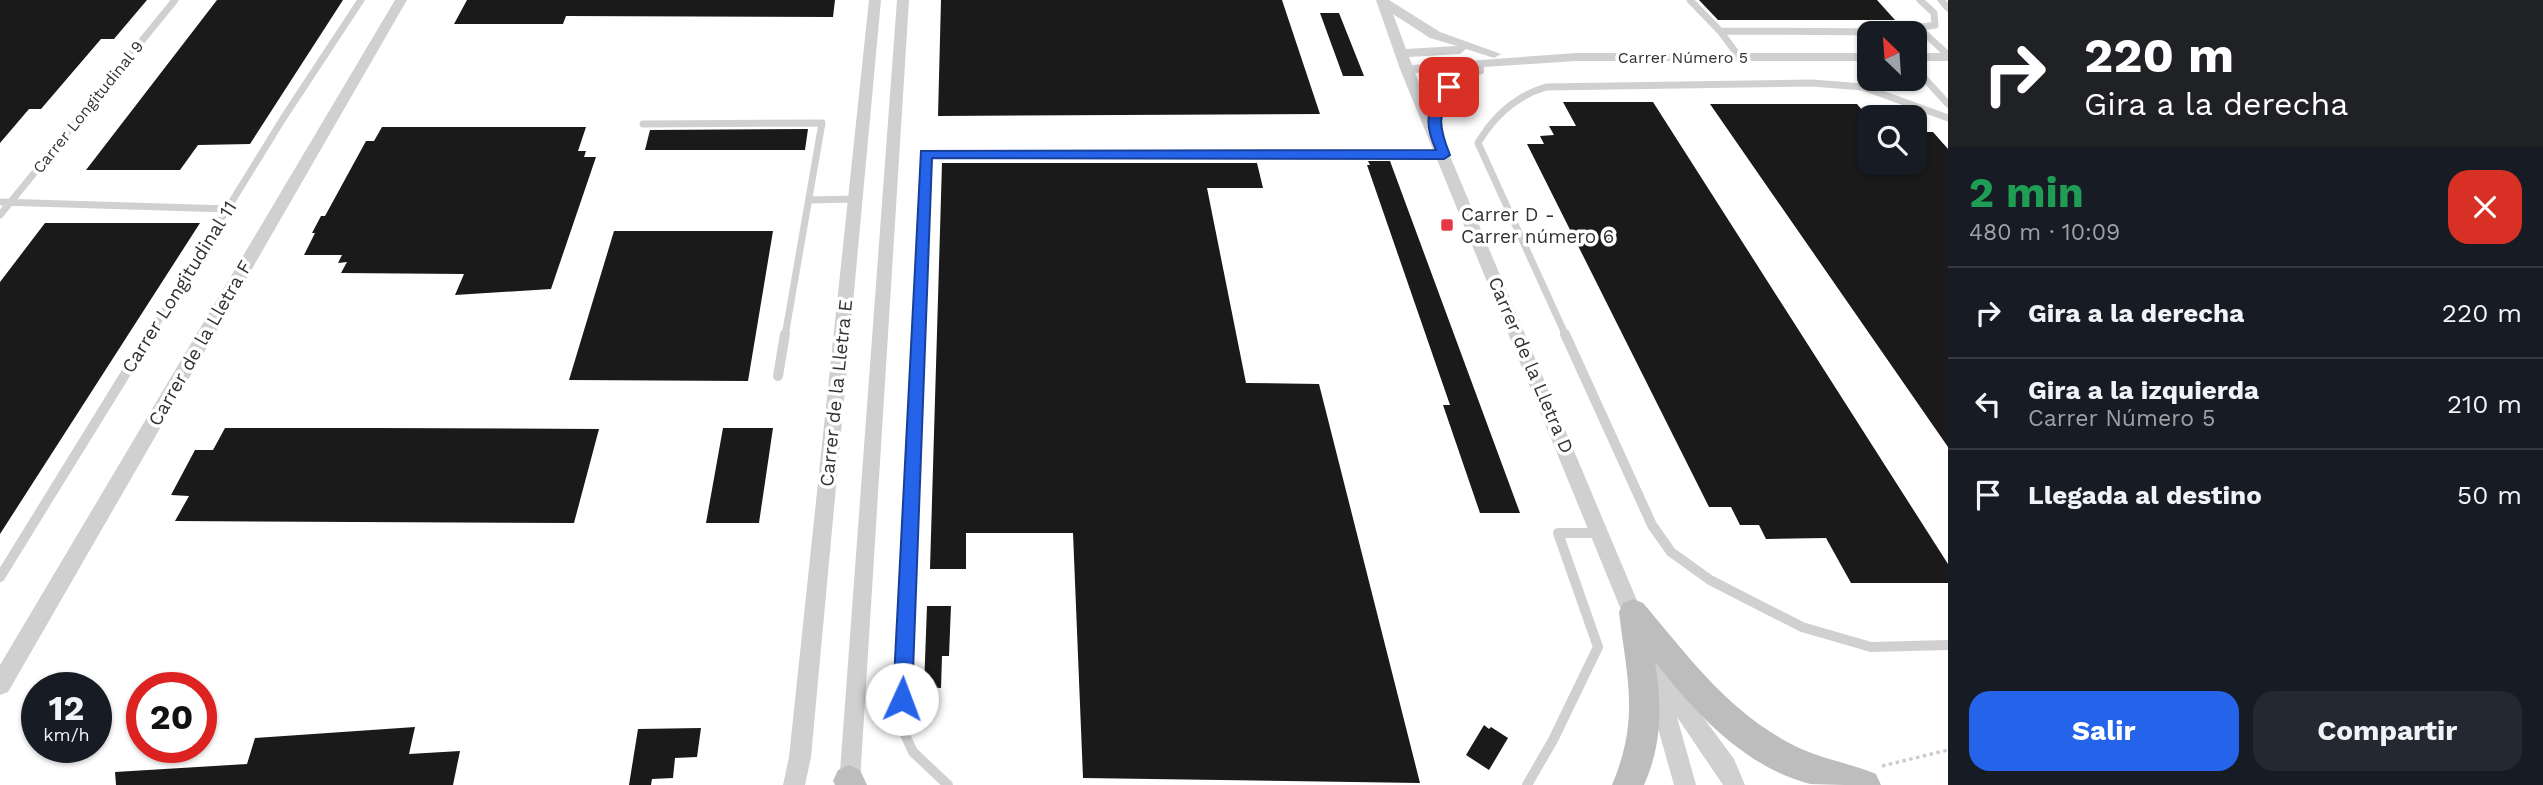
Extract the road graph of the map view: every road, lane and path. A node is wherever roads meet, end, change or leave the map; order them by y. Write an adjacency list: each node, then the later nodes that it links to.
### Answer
1 (176, 0): 30 (lane, Carrer Longitudinal 9)
2 (361, 0): 31 (lane, Carrer Longitudinal 11)
3 (401, 0): 38 (street, Carrer de la Lletra F)
4 (874, 0): 27 (street, Carrer de la Lletra E)
5 (903, 0): 39 (street, Carrer de la Lletra E)
6 (1690, 0): 12 (lane)
7 (1920, 0): 11 (lane)
8 (1941, 0): 10 (lane)
9 (1382, 1): 16 (street); 20 (street, Carrer de la Lletra D)
10 (1948, 8)
11 (1927, 27)
12 (1720, 31): 13 (lane); 19 (lane)
13 (1857, 32)
14 (1927, 36): 15 (lane)
15 (1948, 56): 18 (street)
16 (1496, 57): 19 (street, Carrer Número 5); 20 (street, Carrer Número 5); 25 (street, Carrer Número 5)
17 (1857, 57): 19 (street, Carrer Número 5)
18 (1927, 57)
19 (1740, 58)
20 (1404, 61): 25 (street, Carrer de la Lletra D)
21 (1927, 81): 22 (lane)
22 (1948, 104)
23 (1948, 118): 37 (lane)
24 (643, 124): 28 (lane)
25 (1433, 129): 26 (street, Carrer de la Lletra D)
26 (1444, 155): 34 (street, Carrer de la Lletra D); 41 (lane)
27 (855, 199): 28 (lane); 40 (street, Carrer de la Lletra E)
28 (809, 200): 33 (lane)
29 (0, 202): 30 (lane)
30 (11, 202): 31 (lane); 32 (lane, Carrer Longitudinal 9)
31 (228, 209): 35 (lane, Carrer Longitudinal 11)
32 (0, 215)
33 (778, 376)
34 (1601, 533): 36 (street, Carrer de la Lletra D); 42 (lane)
35 (0, 577)
36 (1633, 612): 43 (main road); 44 (street); 45 (street); 46 (main road)
37 (1948, 645)
38 (0, 685)
39 (850, 784)
40 (794, 785)
41 (948, 785)
42 (1527, 785)
43 (1628, 785)
44 (1685, 785)
45 (1734, 785)
46 (1865, 785)

